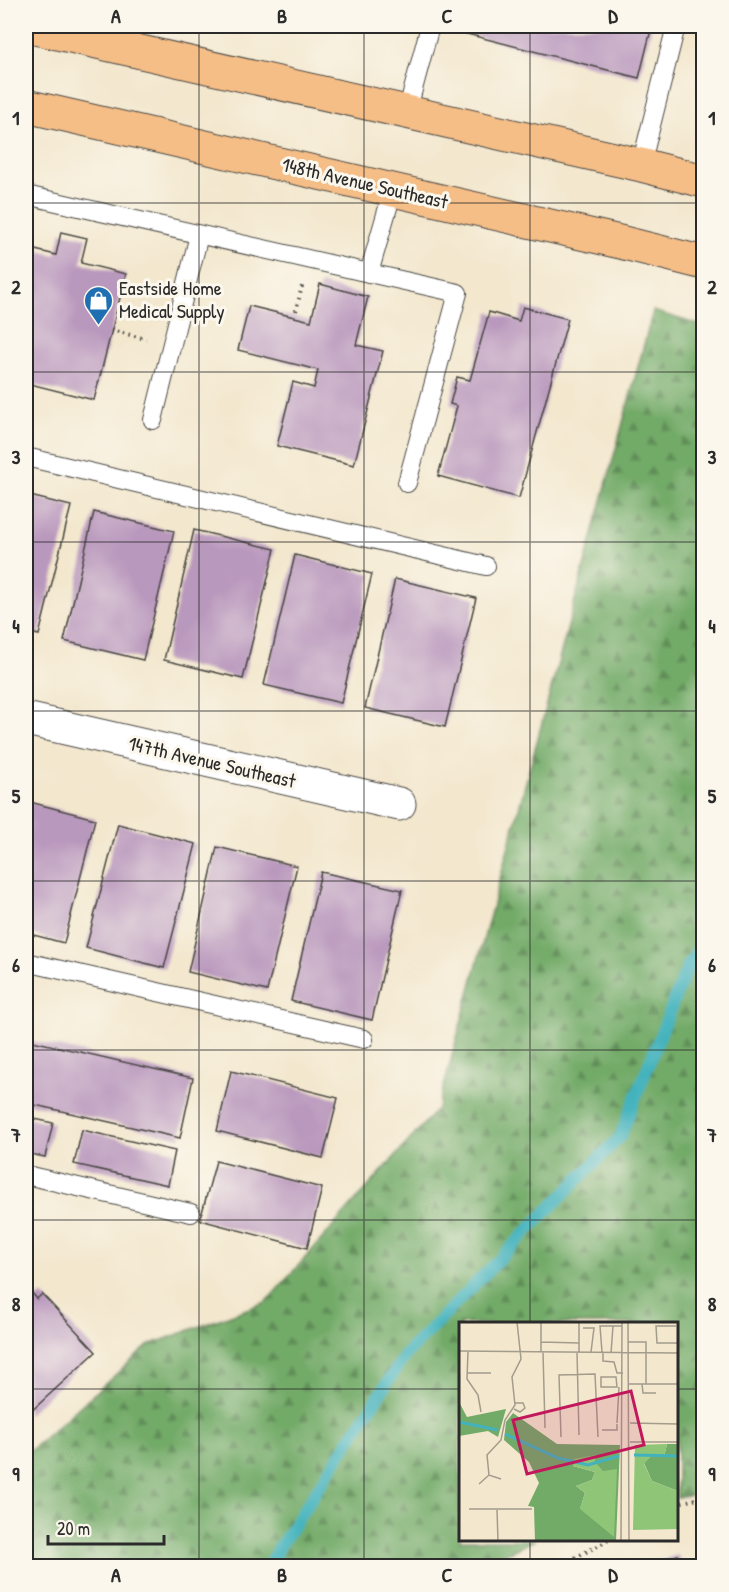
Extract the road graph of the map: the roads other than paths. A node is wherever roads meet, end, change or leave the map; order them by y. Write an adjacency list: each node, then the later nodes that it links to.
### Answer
1 (26, 26): 5 (main road)
2 (429, 26): 5 (lane)
3 (676, 26): 6 (lane)
4 (26, 106): 8 (main road, 148th Avenue Southeast)
5 (407, 112): 6 (main road)
6 (641, 165): 7 (main road)
7 (704, 181)
8 (393, 190): 11 (main road, 148th Avenue Southeast); 12 (lane)
9 (26, 195): 10 (lane)
10 (199, 235): 12 (lane); 13 (lane)
11 (704, 263)
12 (369, 273): 15 (lane)
13 (153, 420)
14 (26, 457): 16 (lane)
15 (407, 483)
16 (486, 566)
17 (26, 719): 18 (street, 147th Avenue Southeast)
18 (399, 804)
19 (26, 962): 20 (lane)
20 (363, 1039)
21 (26, 1175): 22 (lane)
22 (191, 1213)

